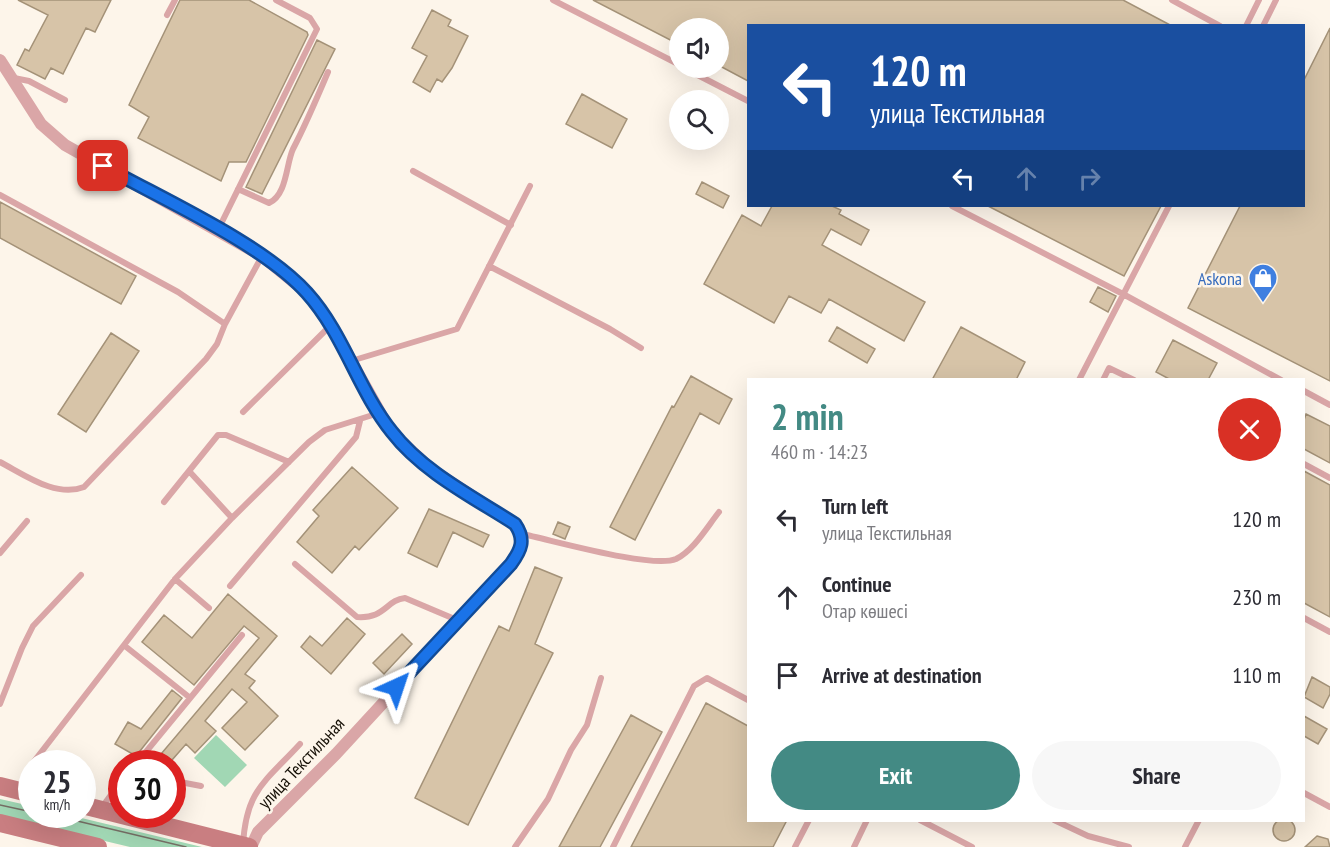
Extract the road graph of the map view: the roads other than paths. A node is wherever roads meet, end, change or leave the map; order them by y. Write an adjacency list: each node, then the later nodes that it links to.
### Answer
1 (175, 0): 7 (lane)
2 (276, 0): 20 (lane)
3 (553, 0): 11 (lane)
4 (1172, 0): 8 (lane)
5 (1259, 0): 9 (lane)
6 (1276, 0): 10 (lane)
7 (167, 15)
8 (1216, 24)
9 (1247, 24)
10 (1264, 24)
11 (669, 59)
12 (0, 61): 14 (street)
13 (328, 72): 20 (lane)
14 (13, 77): 16 (lane); 25 (street)
15 (703, 78): 17 (lane)
16 (64, 100)
17 (747, 100)
18 (413, 171): 24 (lane)
19 (530, 186): 24 (lane)
20 (238, 189): 25 (lane)
21 (0, 195): 29 (lane)
22 (954, 207): 28 (lane)
23 (1168, 207): 28 (lane)
24 (511, 225): 27 (lane)
25 (218, 230): 26 (street)
26 (262, 256): 29 (lane); 30 (street)
27 (489, 266): 31 (lane); 32 (lane)
28 (1123, 294): 33 (lane); 36 (lane)
29 (225, 324): 42 (lane)
30 (331, 325): 32 (street); 39 (lane)
31 (641, 348)
32 (350, 361): 40 (street)
33 (1080, 378)
34 (1104, 378): 35 (lane)
35 (1130, 378)
36 (1277, 378)
37 (1305, 392): 38 (lane)
38 (1330, 405)
39 (243, 412)
40 (379, 413): 41 (lane); 51 (street)
41 (360, 421): 43 (lane); 56 (lane)
42 (0, 462)
43 (289, 462): 45 (lane); 49 (lane)
44 (1305, 465): 46 (lane)
45 (189, 471): 47 (lane); 49 (lane)
46 (1330, 478)
47 (164, 502)
48 (719, 512): 51 (lane)
49 (232, 518): 55 (lane)
50 (27, 521): 52 (lane)
51 (522, 534): 59 (street, улица Текстильная)
52 (0, 553)
53 (295, 564): 59 (lane)
54 (81, 574): 66 (lane)
55 (175, 579): 57 (lane); 62 (lane)
56 (230, 586)
57 (209, 608)
58 (1305, 619): 60 (lane)
59 (457, 620): 86 (street, улица Текстильная)
60 (1330, 632)
61 (242, 635): 64 (lane)
62 (125, 646): 64 (lane); 68 (lane)
63 (602, 678): 89 (lane)
64 (189, 697): 69 (lane)
65 (747, 699): 90 (lane)
66 (0, 704)
67 (300, 744): 86 (lane)
68 (43, 750)
69 (147, 750)
70 (186, 783): 72 (lane)
71 (0, 786): 73 (main road)
72 (201, 786)
73 (18, 790)
74 (108, 793): 76 (lane)
75 (1305, 794): 77 (lane)
76 (96, 803)
77 (1330, 807)
78 (808, 822): 91 (lane)
79 (866, 822): 92 (lane)
80 (924, 822): 93 (lane)
81 (1058, 822): 94 (lane)
82 (1198, 822): 95 (lane)
83 (0, 823): 87 (main road)
84 (186, 828): 85 (main road)
85 (202, 834): 86 (main road); 88 (main road)
86 (248, 846)
87 (98, 847)
88 (216, 847)
89 (515, 847)
90 (613, 847)
91 (795, 847)
92 (854, 847)
93 (972, 847)
94 (1129, 847)
95 (1185, 847)

